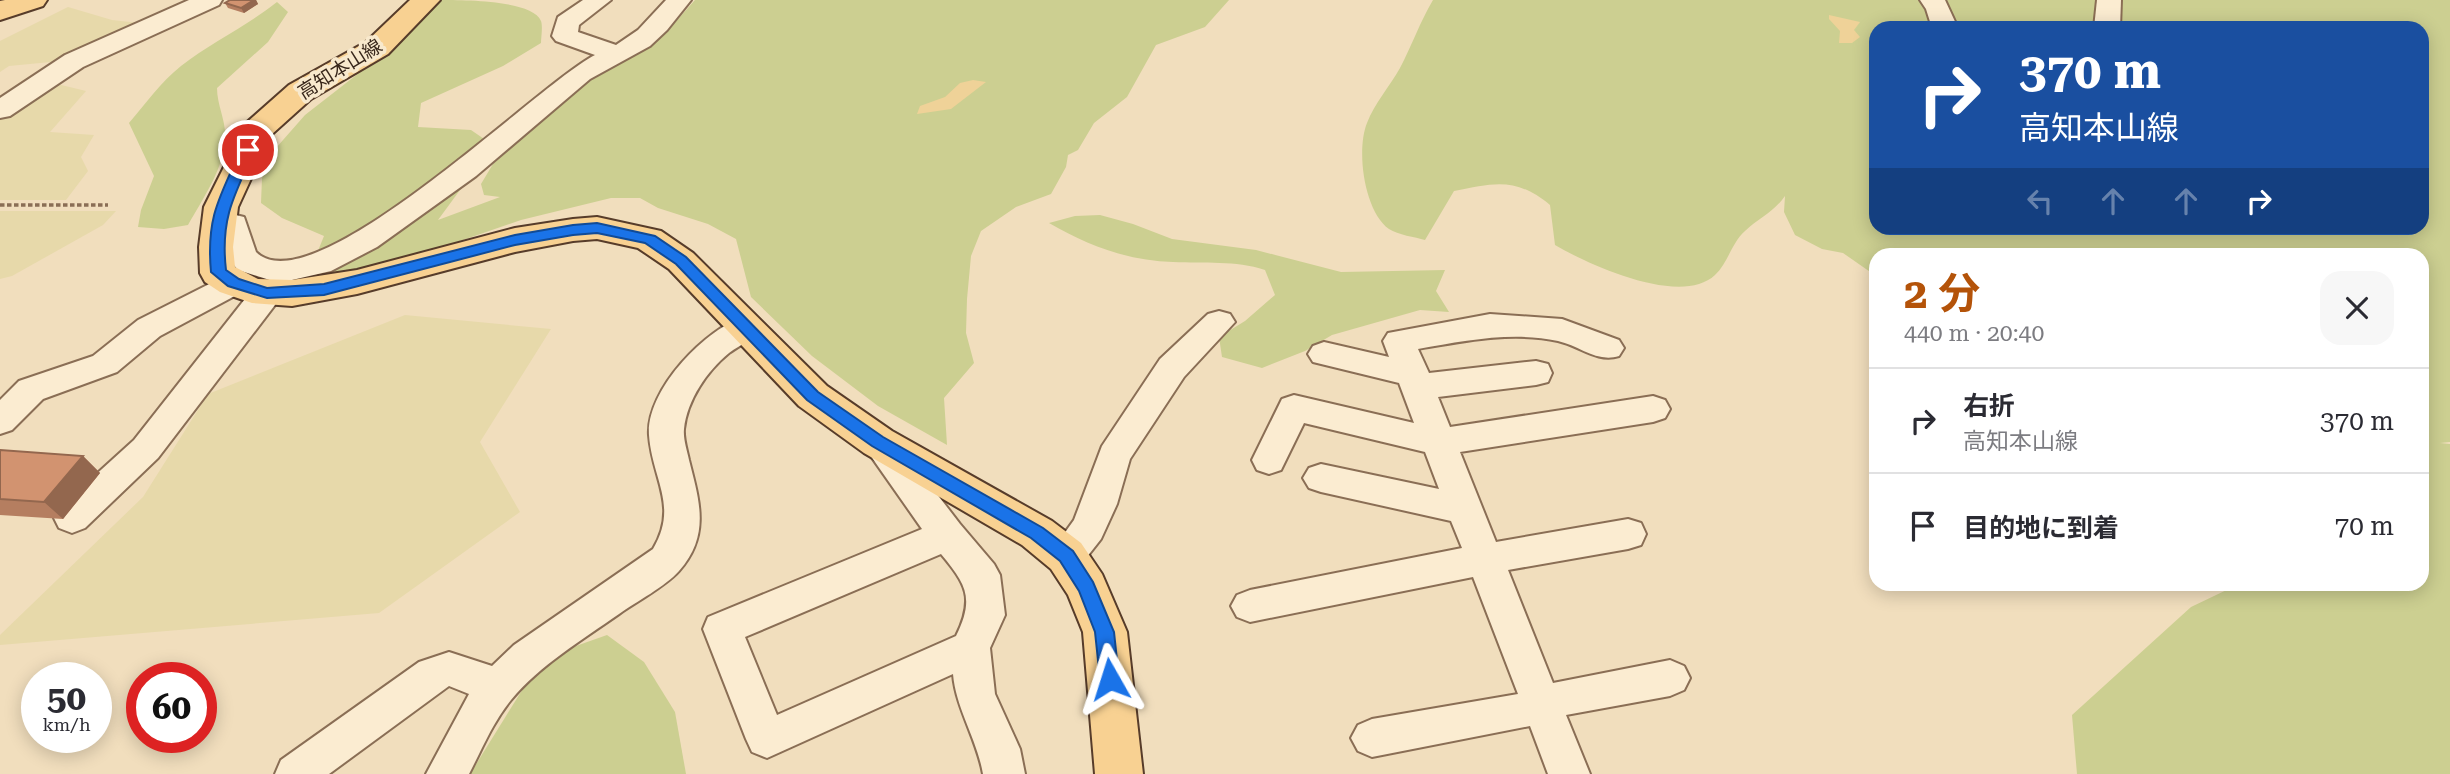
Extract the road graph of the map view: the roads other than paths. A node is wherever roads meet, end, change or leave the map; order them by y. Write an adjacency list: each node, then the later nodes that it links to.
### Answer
1 (33, 0): 8 (main road)
2 (210, 0): 12 (street)
3 (426, 0): 13 (main road, 高知本山線)
4 (599, 0): 11 (street)
5 (679, 0): 11 (street)
6 (1932, 0): 9 (street)
7 (2109, 0): 10 (street)
8 (0, 11)
9 (1943, 21)
10 (2109, 21)
11 (617, 54): 13 (street)
12 (0, 110)
13 (219, 221): 14 (main road, 高知本山線)
14 (250, 288): 16 (main road); 22 (street); 28 (street)
15 (1219, 322): 31 (street)
16 (746, 327): 23 (main road); 36 (street)
17 (1608, 348): 20 (street)
18 (1324, 354): 20 (street)
19 (1536, 373): 20 (street)
20 (1416, 381): 24 (street)
21 (1653, 409): 24 (street)
22 (0, 421)
23 (878, 442): 30 (street); 31 (main road)
24 (1439, 442): 25 (street); 27 (street)
25 (1269, 460)
26 (1321, 478): 27 (street)
27 (1464, 509): 32 (street)
28 (72, 519)
29 (1628, 534): 32 (street)
30 (947, 535): 34 (street); 34 (street)
31 (1066, 556): 42 (main road)
32 (1484, 559): 33 (street); 37 (street)
33 (1250, 606)
34 (970, 648): 41 (street)
35 (1670, 678): 37 (street)
36 (498, 686): 39 (street); 40 (street)
37 (1540, 705): 38 (street); 43 (street)
38 (1372, 738)
39 (296, 774)
40 (447, 774)
41 (1004, 774)
42 (1119, 774)
43 (1569, 774)

